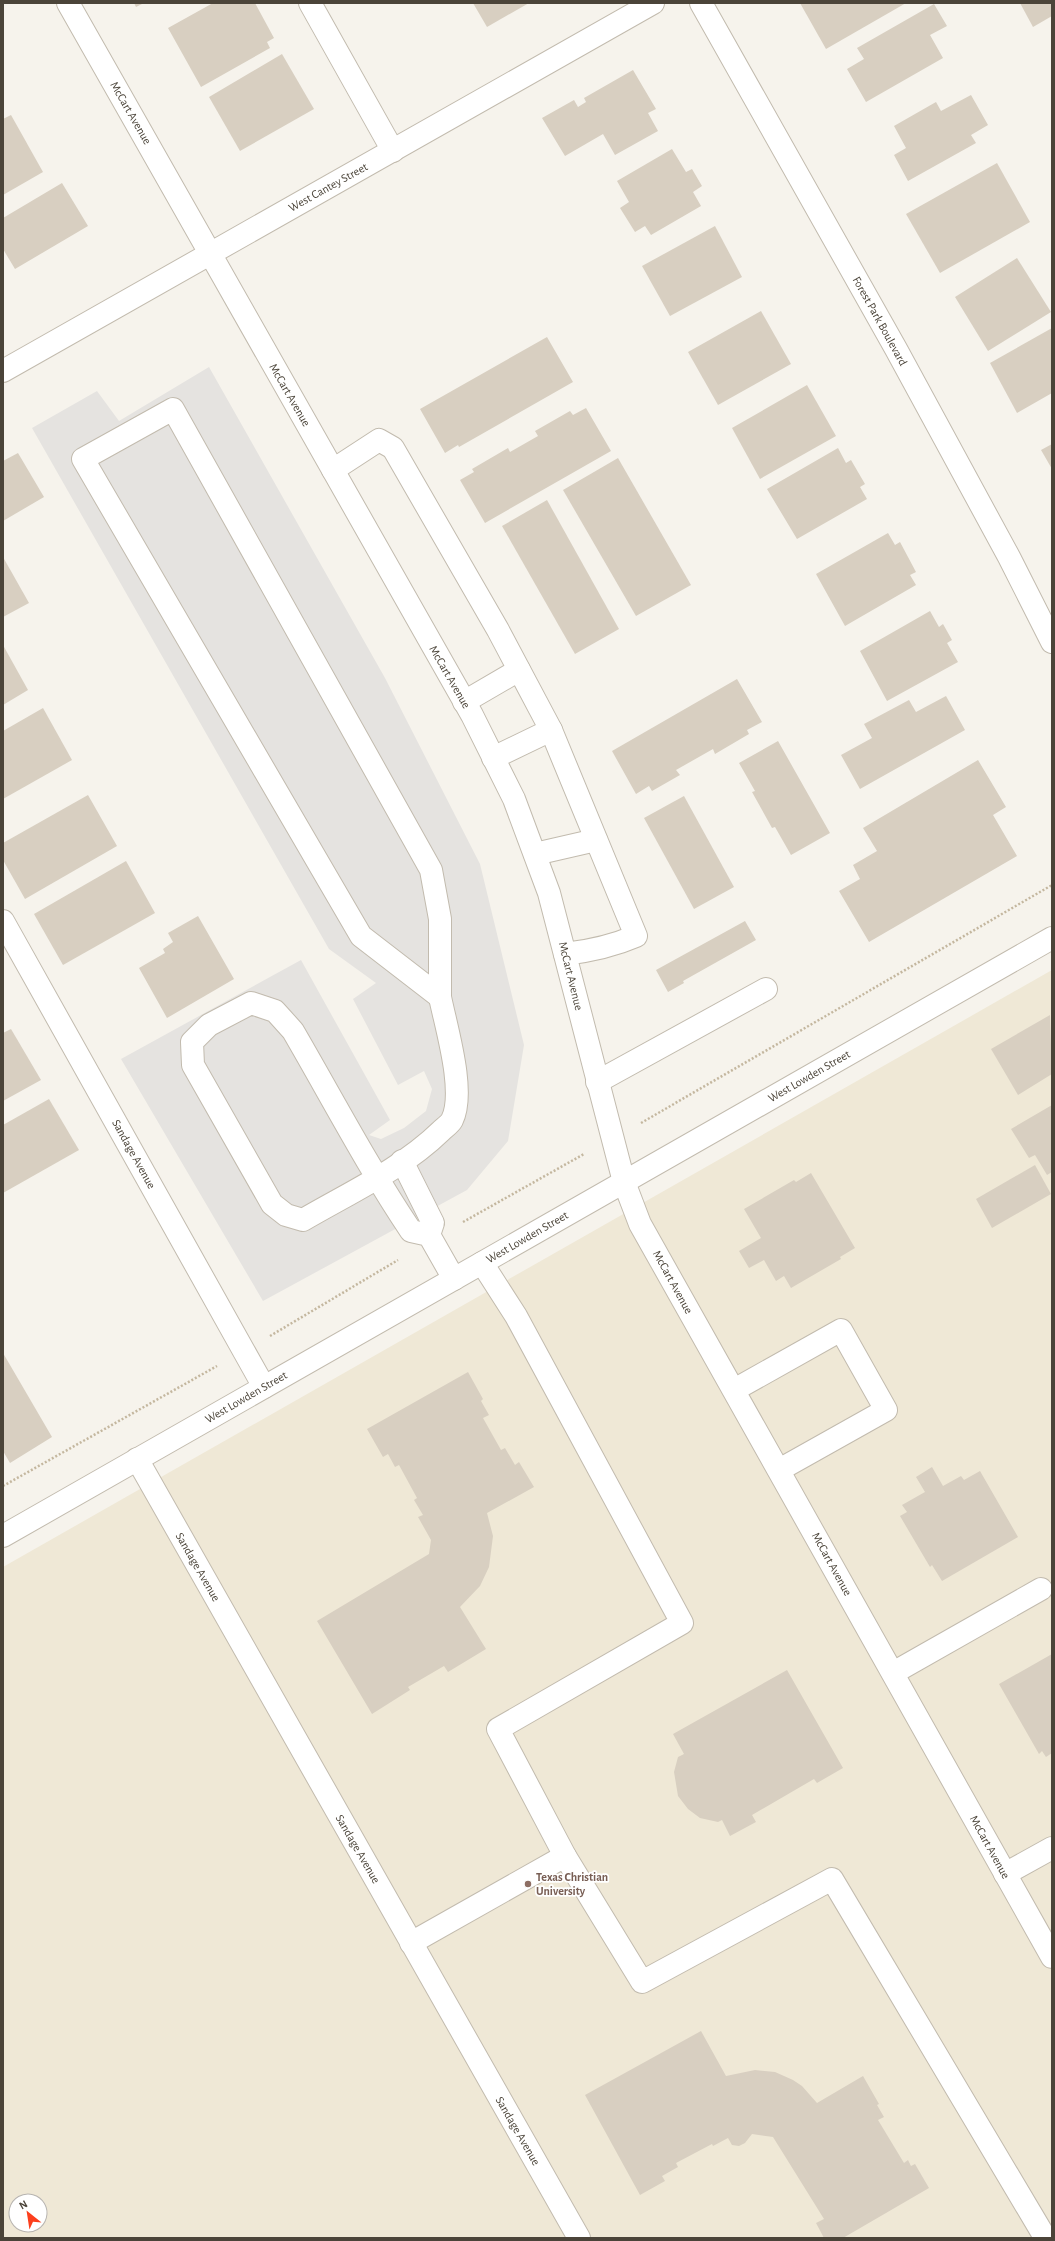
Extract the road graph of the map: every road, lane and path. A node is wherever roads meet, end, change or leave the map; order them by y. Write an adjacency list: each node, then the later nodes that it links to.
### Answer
1 (68, 3): 6 (street, McCart Avenue)
2 (310, 3): 5 (street)
3 (653, 3): 5 (street, West Cantey Street)
4 (702, 3): 9 (street, Forest Park Boulevard)
5 (393, 151): 6 (street, West Cantey Street)
6 (211, 254): 7 (street, West Cantey Street); 8 (street, McCart Avenue)
7 (3, 371)
8 (333, 470): 10 (street); 11 (street, McCart Avenue)
9 (1052, 642)
10 (519, 670): 11 (street); 12 (street)
11 (464, 702): 13 (street, McCart Avenue)
12 (551, 730): 13 (street); 14 (street)
13 (493, 758): 15 (street, McCart Avenue)
14 (596, 840): 15 (street); 19 (street)
15 (535, 854): 19 (street, McCart Avenue)
16 (1052, 885): 23 (path)
17 (3, 921): 30 (street, Sandage Avenue)
18 (1052, 938): 26 (street, West Lowden Street)
19 (565, 954): 22 (street, McCart Avenue)
20 (766, 989): 22 (street)
21 (440, 997): 21 (street); 24 (street)
22 (597, 1082): 23 (street, McCart Avenue)
23 (612, 1140): 26 (street, McCart Avenue); 27 (path)
24 (402, 1161): 25 (street); 27 (street)
25 (378, 1176): 25 (street); 27 (street)
26 (624, 1182): 28 (street, West Lowden Street); 32 (street, McCart Avenue)
27 (430, 1237): 29 (street); 30 (path)
28 (482, 1263): 29 (street, West Lowden Street); 40 (street)
29 (454, 1279): 31 (street, West Lowden Street)
30 (244, 1351): 31 (street, Sandage Avenue); 35 (path)
31 (264, 1387): 33 (street, West Lowden Street)
32 (734, 1390): 34 (street, McCart Avenue); 34 (street)
33 (137, 1459): 36 (street, West Lowden Street); 42 (street, Sandage Avenue)
34 (779, 1470): 38 (street, McCart Avenue)
35 (3, 1486)
36 (3, 1536)
37 (1041, 1589): 38 (street)
38 (893, 1673): 41 (street, McCart Avenue)
39 (1052, 1848): 41 (street)
40 (565, 1856): 42 (street); 44 (street)
41 (1005, 1874): 43 (street, McCart Avenue)
42 (411, 1943): 45 (street, Sandage Avenue)
43 (1052, 1957)
44 (1044, 2234)
45 (579, 2238)

